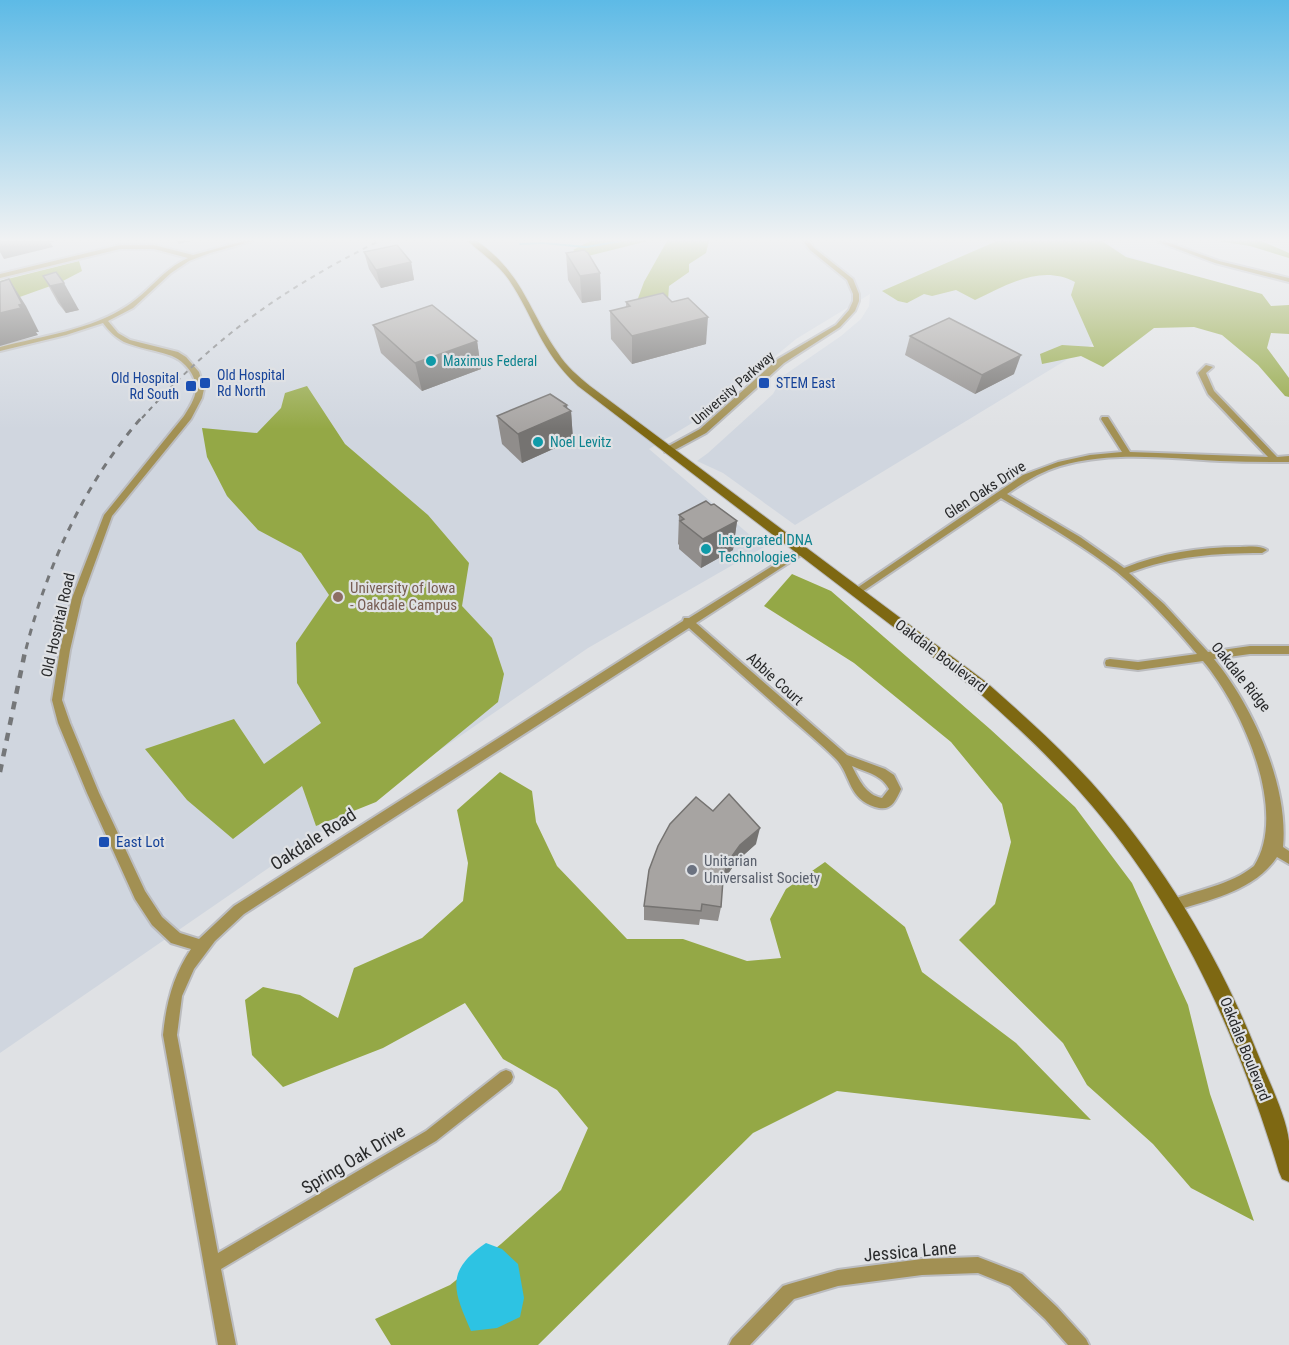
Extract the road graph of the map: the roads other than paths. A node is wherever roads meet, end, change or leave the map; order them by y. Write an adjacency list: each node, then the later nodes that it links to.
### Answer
1 (136, 304): 4 (street)
2 (526, 304): 8 (main road, Oakdale Boulevard)
3 (855, 304): 8 (street, University Parkway)
4 (104, 320): 5 (street); 25 (street, Old Hospital Road)
5 (0, 350)
6 (1209, 367): 11 (street)
7 (1105, 419): 9 (street)
8 (668, 450): 14 (main road, Oakdale Boulevard)
9 (1127, 454): 11 (street, Glen Oaks Drive); 12 (street, Glen Oaks Drive)
10 (1289, 459): 11 (street, Glen Oaks Drive)
11 (1275, 460)
12 (1001, 494): 15 (street, Oakdale Ridge); 16 (street, Glen Oaks Drive)
13 (1262, 550): 15 (street)
14 (801, 551): 16 (main road, Oakdale Boulevard); 17 (street, Oakdale Road)
15 (1122, 572): 19 (street, Oakdale Ridge)
16 (856, 592): 24 (main road, Oakdale Boulevard)
17 (688, 621): 21 (street, Abbie Court); 25 (street, Oakdale Road)
18 (1289, 650): 19 (street)
19 (1206, 657): 20 (street); 22 (street, Oakdale Ridge)
20 (1110, 663)
21 (843, 758): 21 (street, Abbie Court)
22 (1275, 849): 23 (street); 24 (street, Oakdale Ridge)
23 (1289, 858)
24 (1174, 905): 27 (main road, Oakdale Boulevard)
25 (200, 946): 28 (street, Oakdale Road)
26 (506, 1077): 28 (street, Spring Oak Drive)
27 (1289, 1172)
28 (213, 1265): 29 (street, Oakdale Road)
29 (227, 1345)
30 (738, 1345): 31 (street, Jessica Lane)
31 (1080, 1345)

